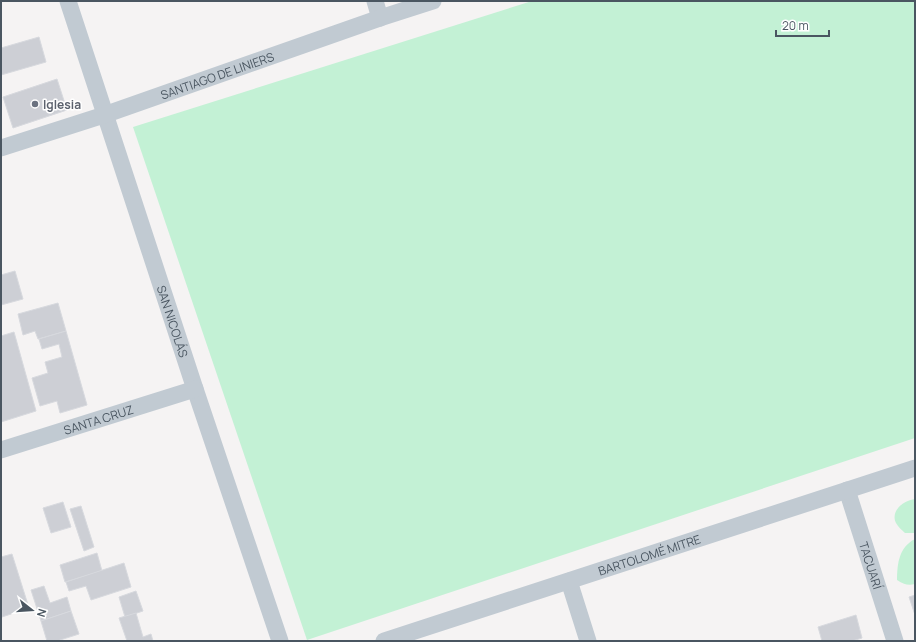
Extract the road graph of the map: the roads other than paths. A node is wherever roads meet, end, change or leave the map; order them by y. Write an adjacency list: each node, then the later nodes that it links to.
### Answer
1 (68, 1): 5 (street, SAN NICOLÁS)
2 (375, 1): 4 (street)
3 (433, 1): 4 (street, SANTIAGO DE LINIERS)
4 (380, 18): 5 (street, SANTIAGO DE LINIERS)
5 (104, 115): 6 (street, SANTIAGO DE LINIERS); 7 (street, SAN NICOLÁS)
6 (1, 148)
7 (195, 388): 8 (street, SANTA CRUZ); 12 (street, SAN NICOLÁS)
8 (1, 450)
9 (915, 468): 10 (street, BARTOLOMÉ MITRE)
10 (847, 490): 11 (street, BARTOLOMÉ MITRE); 15 (street, TACUARÍ)
11 (569, 581): 13 (street, BARTOLOMÉ MITRE); 14 (street)
12 (280, 641)
13 (384, 641)
14 (588, 641)
15 (895, 641)

